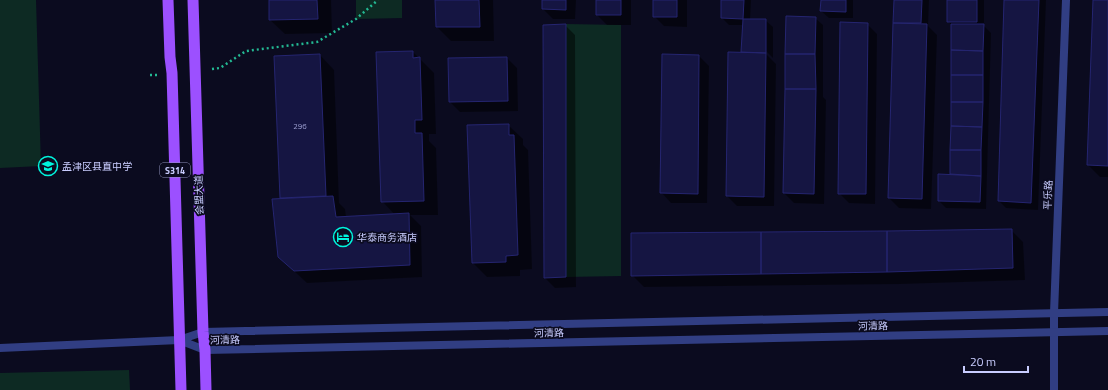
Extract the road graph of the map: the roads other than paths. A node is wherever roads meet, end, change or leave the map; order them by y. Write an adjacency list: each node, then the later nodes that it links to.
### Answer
1 (168, 0): 9 (main road, S314)
2 (193, 0): 7 (main road, 会盟大道 / S314)
3 (1066, 0): 5 (street, 平乐路)
4 (1108, 312): 5 (street, 河清路)
5 (1054, 313): 7 (street, 河清路); 8 (street, 平乐路)
6 (1108, 331): 8 (street, 河清路)
7 (203, 332): 9 (street, 河清路); 11 (main road, 会盟大道 / S314)
8 (1054, 332): 11 (street, 河清路); 14 (street, 平乐路)
9 (179, 340): 10 (street); 11 (street, 河清路); 12 (main road, S314)
10 (0, 348)
11 (205, 350): 13 (main road, 会盟大道 / S314)
12 (181, 390)
13 (206, 390)
14 (1054, 390)

